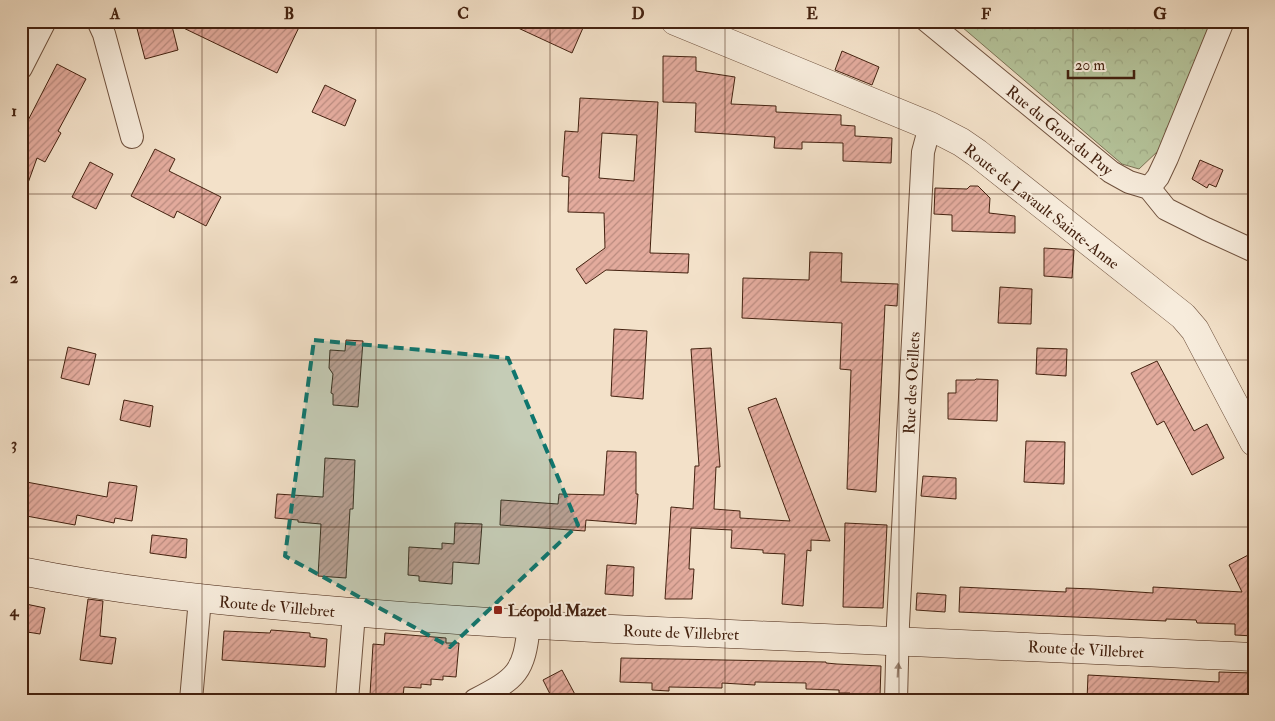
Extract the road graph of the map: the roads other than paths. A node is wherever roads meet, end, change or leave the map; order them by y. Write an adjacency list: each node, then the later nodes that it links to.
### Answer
1 (45, 21): 6 (street)
2 (98, 21): 8 (street)
3 (675, 21): 7 (main road, Route de Lavault Sainte-Anne)
4 (927, 21): 9 (street, Rue du Gour du Puy)
5 (1223, 21): 9 (street)
6 (21, 68)
7 (930, 126): 11 (main road, Route de Lavault Sainte-Anne); 16 (street, Rue des Oeillets)
8 (132, 137)
9 (1149, 188): 10 (street)
10 (1254, 251)
11 (1254, 442)
12 (21, 571): 13 (main road, Route de Villebret)
13 (200, 599): 14 (main road, Route de Villebret); 18 (street)
14 (354, 613): 15 (main road, Route de Villebret); 19 (street)
15 (529, 625): 16 (main road, Route de Villebret); 20 (street)
16 (898, 640): 17 (main road, Route de Villebret); 21 (street, Rue des Oeillets, one-way to 16)
17 (1254, 657)
18 (191, 700)
19 (348, 700)
20 (475, 700)
21 (896, 700)

